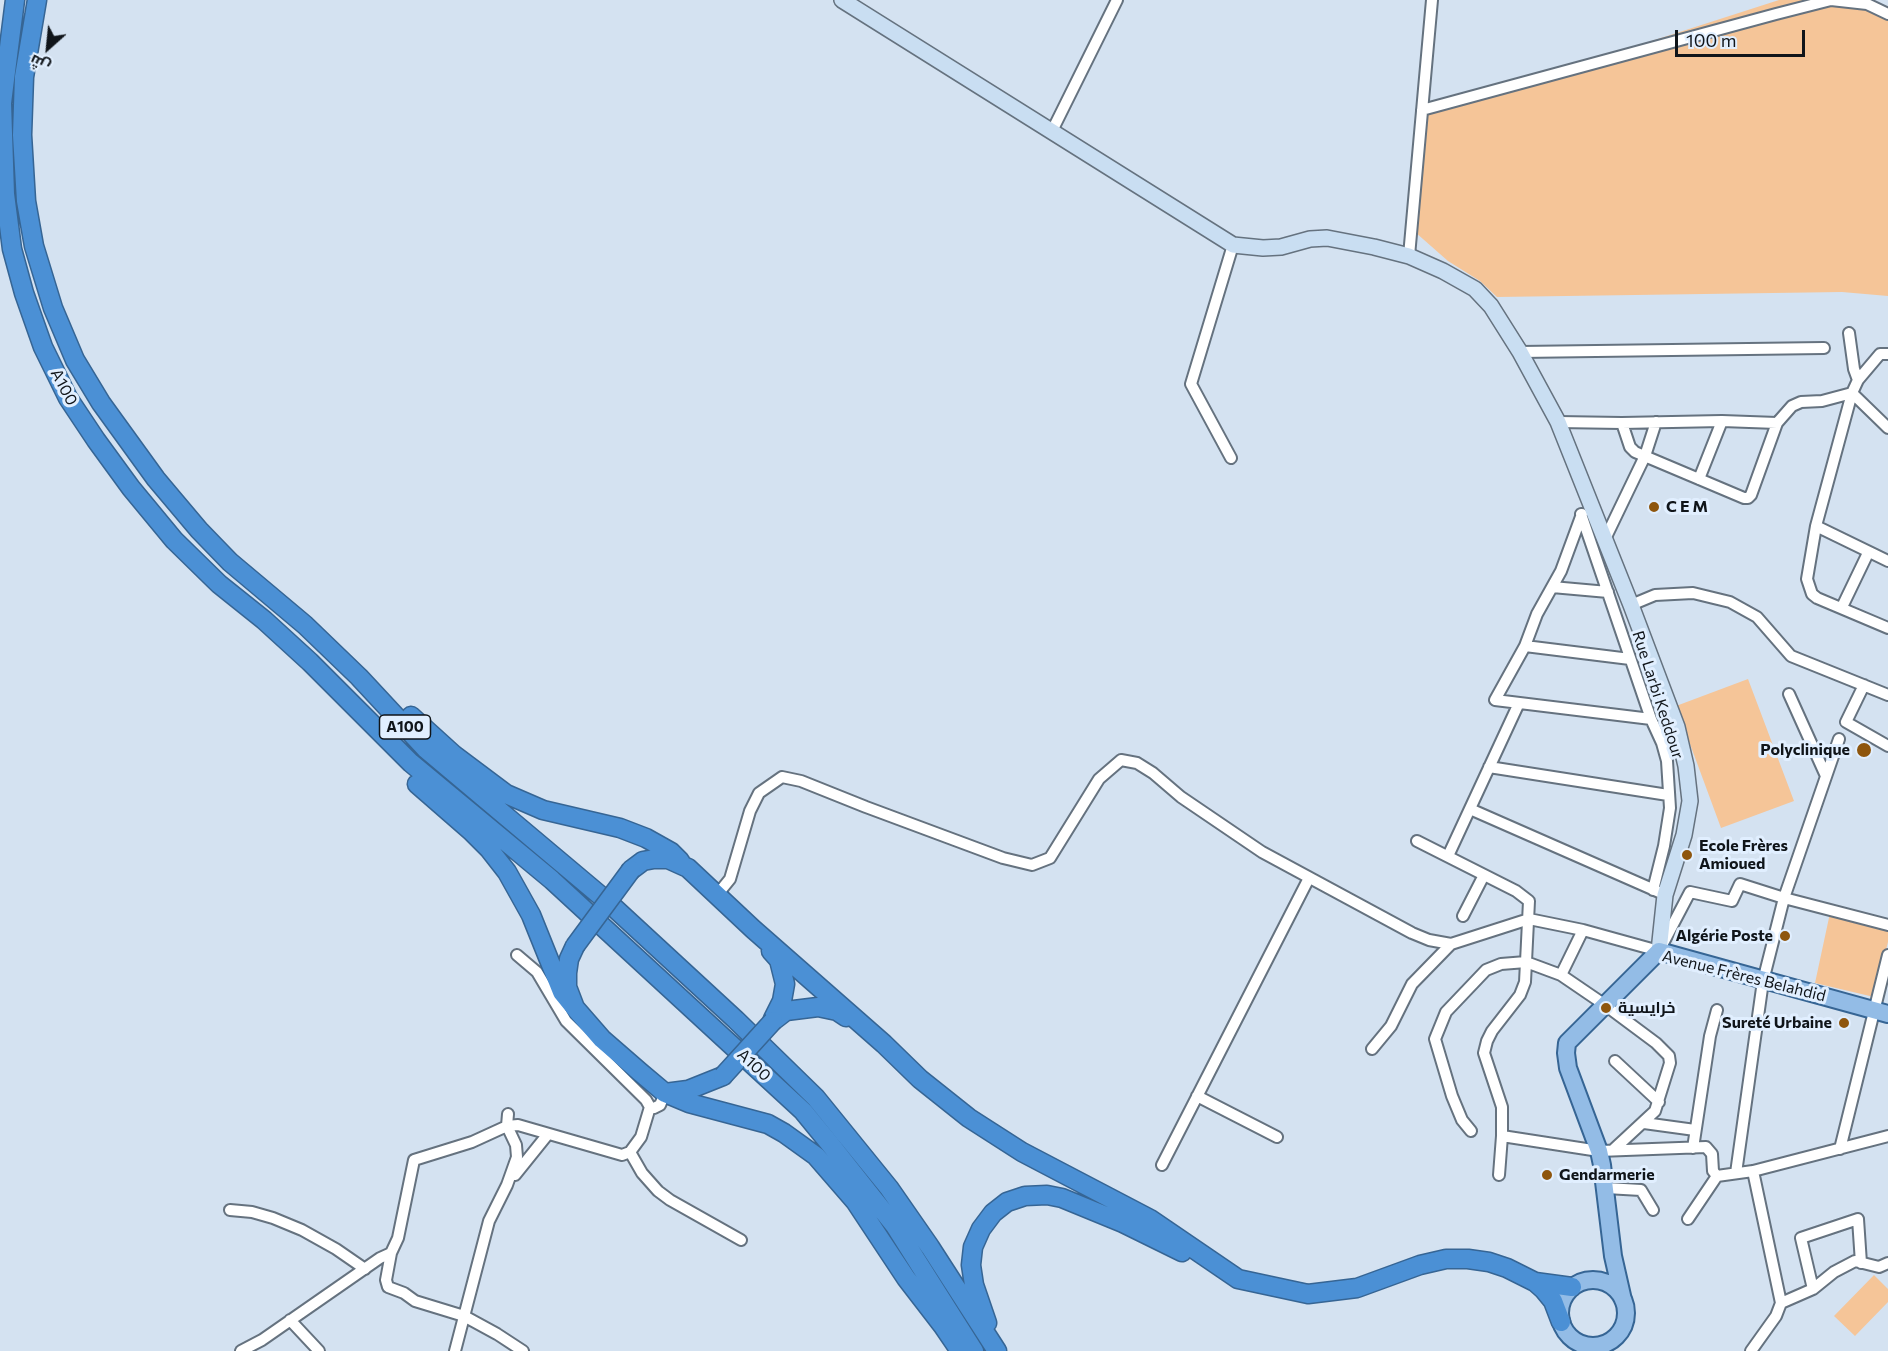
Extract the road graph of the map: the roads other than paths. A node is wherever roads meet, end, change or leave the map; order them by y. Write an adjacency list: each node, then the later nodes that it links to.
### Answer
1 (15, 0): 42 (highway, A100 / A100)
2 (37, 0): 37 (highway, A100 / A100)
3 (842, 0): 9 (main road)
4 (1117, 0): 9 (street)
5 (1432, 0): 8 (street)
6 (1867, 2): 7 (street); 8 (street)
7 (1888, 14)
8 (1422, 110): 11 (street)
9 (1052, 131): 10 (main road)
10 (1233, 244): 11 (main road); 25 (street)
11 (1408, 256): 14 (main road)
12 (1849, 333): 16 (street)
13 (1824, 348): 14 (street)
14 (1520, 352): 19 (main road)
15 (1888, 354): 16 (street)
16 (1858, 380): 17 (street)
17 (1852, 393): 22 (street); 23 (street); 29 (street)
18 (1722, 421): 20 (street); 22 (street); 26 (street)
19 (1558, 422): 21 (street); 27 (main road)
20 (1656, 422): 21 (street); 24 (street)
21 (1622, 423): 24 (street)
22 (1777, 423): 26 (street)
23 (1888, 428)
24 (1645, 456): 26 (street); 30 (street)
25 (1231, 458)
26 (1699, 479)
27 (1588, 496): 28 (street); 30 (main road)
28 (1581, 514): 33 (street); 34 (street, Rue Larbi Keddour)
29 (1816, 526): 31 (street); 36 (street)
30 (1605, 539): 35 (main road)
31 (1868, 553): 32 (street); 36 (street)
32 (1888, 561)
33 (1552, 587): 34 (street); 39 (street)
34 (1608, 591): 40 (street, Rue Larbi Keddour)
35 (1631, 605): 41 (street); 58 (main road)
36 (1842, 607): 38 (street)
37 (305, 626): 55 (highway); 126 (highway, A100 / A100)
38 (1888, 628)
39 (1525, 645): 40 (street); 45 (street)
40 (1630, 659): 46 (street, Rue Larbi Keddour)
41 (1864, 685): 44 (street); 48 (street)
42 (338, 688): 74 (highway); 132 (highway, A100 / A100)
43 (1789, 694): 50 (street)
44 (1888, 695)
45 (1519, 703): 46 (street); 49 (street)
46 (1651, 719): 51 (street, Rue Larbi Keddour)
47 (1839, 739): 50 (street)
48 (1888, 746)
49 (1489, 767): 51 (street); 52 (street)
50 (1826, 776): 60 (street)
51 (1668, 795): 58 (street, Rue Larbi Keddour)
52 (1470, 809): 54 (street); 58 (street)
53 (1417, 841): 54 (street)
54 (1448, 856): 56 (street)
55 (688, 868): 59 (highway); 74 (highway, bridge)
56 (1484, 875): 61 (street); 62 (street)
57 (1309, 878): 59 (street); 66 (street); 82 (street)
58 (1659, 892): 67 (main road)
59 (717, 895): 64 (highway)
60 (1784, 898): 63 (street); 67 (street); 72 (street)
61 (1463, 916)
62 (1529, 919): 65 (street); 66 (street); 70 (street)
63 (1888, 925)
64 (753, 929): 77 (highway); 78 (highway)
65 (1583, 930): 67 (street); 71 (street)
66 (1451, 944): 79 (street)
67 (1659, 951): 72 (main road, Avenue Frères Belahdid); 73 (main road, Avenue Frères Belahdid)
68 (517, 955): 84 (street)
69 (1888, 955): 76 (street)
70 (1526, 962): 71 (street); 89 (street); 91 (street)
71 (1561, 975): 73 (street)
72 (1763, 981): 76 (main road, Avenue Frères Belahdid); 100 (street)
73 (1605, 1005): 83 (street); 96 (main road, Avenue Frères Belahdid)
74 (575, 1008): 81 (highway)
75 (1717, 1010): 88 (street)
76 (1881, 1012): 95 (street)
77 (773, 1021): 78 (highway); 81 (highway, bridge)
78 (884, 1044): 115 (highway)
79 (1372, 1049)
80 (1615, 1061): 83 (street)
81 (665, 1093): 84 (street); 131 (highway)
82 (1197, 1096): 93 (street); 98 (street)
83 (1659, 1102): 86 (street)
84 (650, 1107): 97 (street)
85 (508, 1114): 87 (street)
86 (1644, 1123): 88 (street); 96 (street)
87 (507, 1126): 90 (street); 103 (street); 109 (street)
88 (1695, 1130): 94 (street)
89 (1471, 1131)
90 (548, 1134): 97 (street); 103 (street)
91 (1502, 1136): 96 (street); 101 (street)
92 (1888, 1136): 95 (street)
93 (1277, 1137)
94 (1693, 1148): 96 (street); 102 (street)
95 (1840, 1149): 99 (street)
96 (1606, 1150): 104 (main road, Avenue Frères Belahdid)
97 (630, 1152): 108 (street)
98 (1162, 1165)
99 (1753, 1171): 100 (street); 120 (street)
100 (1736, 1173): 102 (street)
101 (1499, 1175)
102 (1717, 1176): 107 (street)
103 (507, 1185): 121 (street)
104 (1606, 1188): 106 (street); 110 (main road, Avenue Frères Belahdid)
105 (230, 1210): 113 (street)
106 (1653, 1210)
107 (1688, 1219)
108 (741, 1240)
109 (391, 1253): 113 (street); 121 (street)
110 (1613, 1256): 117 (main road); 119 (main road, Avenue Frères Belahdid)
111 (1861, 1263): 112 (street); 118 (street); 118 (street)
112 (1883, 1265): 114 (street)
113 (365, 1269): 122 (street)
114 (1888, 1275)
115 (1238, 1280): 116 (highway); 126 (highway)
116 (1535, 1282): 117 (highway); 123 (highway)
117 (1578, 1284): 119 (main road); 123 (main road)
118 (1813, 1289): 120 (street)
119 (1623, 1300): 124 (main road)
120 (1781, 1303): 133 (street)
121 (464, 1316): 129 (street); 130 (street)
122 (290, 1320): 127 (street); 128 (street)
123 (1561, 1322): 125 (main road)
124 (1611, 1345): 125 (main road)
125 (1581, 1347)
126 (996, 1349)
127 (241, 1351)
128 (319, 1351)
129 (455, 1351)
130 (523, 1351)
131 (960, 1351)
132 (974, 1351)
133 (1751, 1351)

